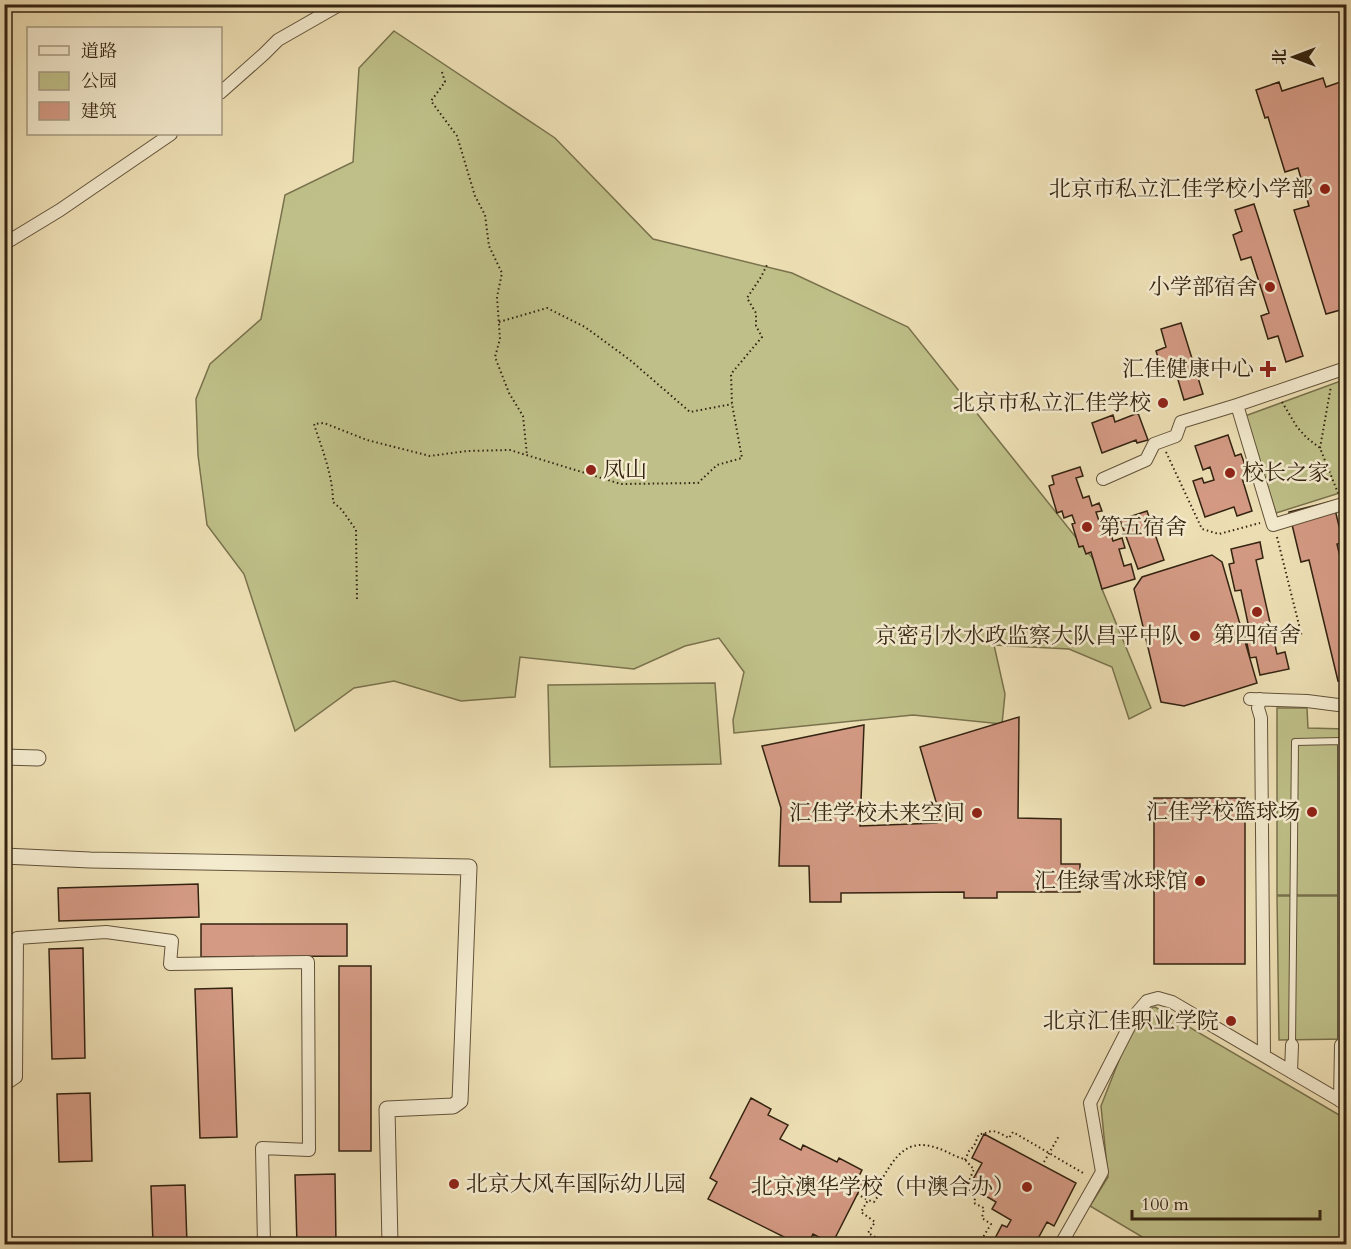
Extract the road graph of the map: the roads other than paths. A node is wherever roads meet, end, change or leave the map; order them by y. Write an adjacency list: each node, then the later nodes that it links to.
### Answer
1 (341, 4): 2 (street)
2 (222, 91)
3 (170, 135): 4 (street)
4 (4, 244)
5 (1347, 368): 6 (street)
6 (1237, 405): 7 (street); 8 (street)
7 (1102, 479)
8 (1347, 503)
9 (1347, 706): 15 (street)
10 (4, 757): 11 (street)
11 (38, 758)
12 (4, 856): 20 (street)
13 (1292, 1045): 14 (lane); 16 (street)
14 (1341, 1045): 18 (street)
15 (1264, 1056): 16 (street); 21 (street)
16 (1291, 1072): 18 (street)
17 (4, 1085): 19 (street)
18 (1343, 1102)
19 (264, 1245)
20 (390, 1245)
21 (1061, 1245)

